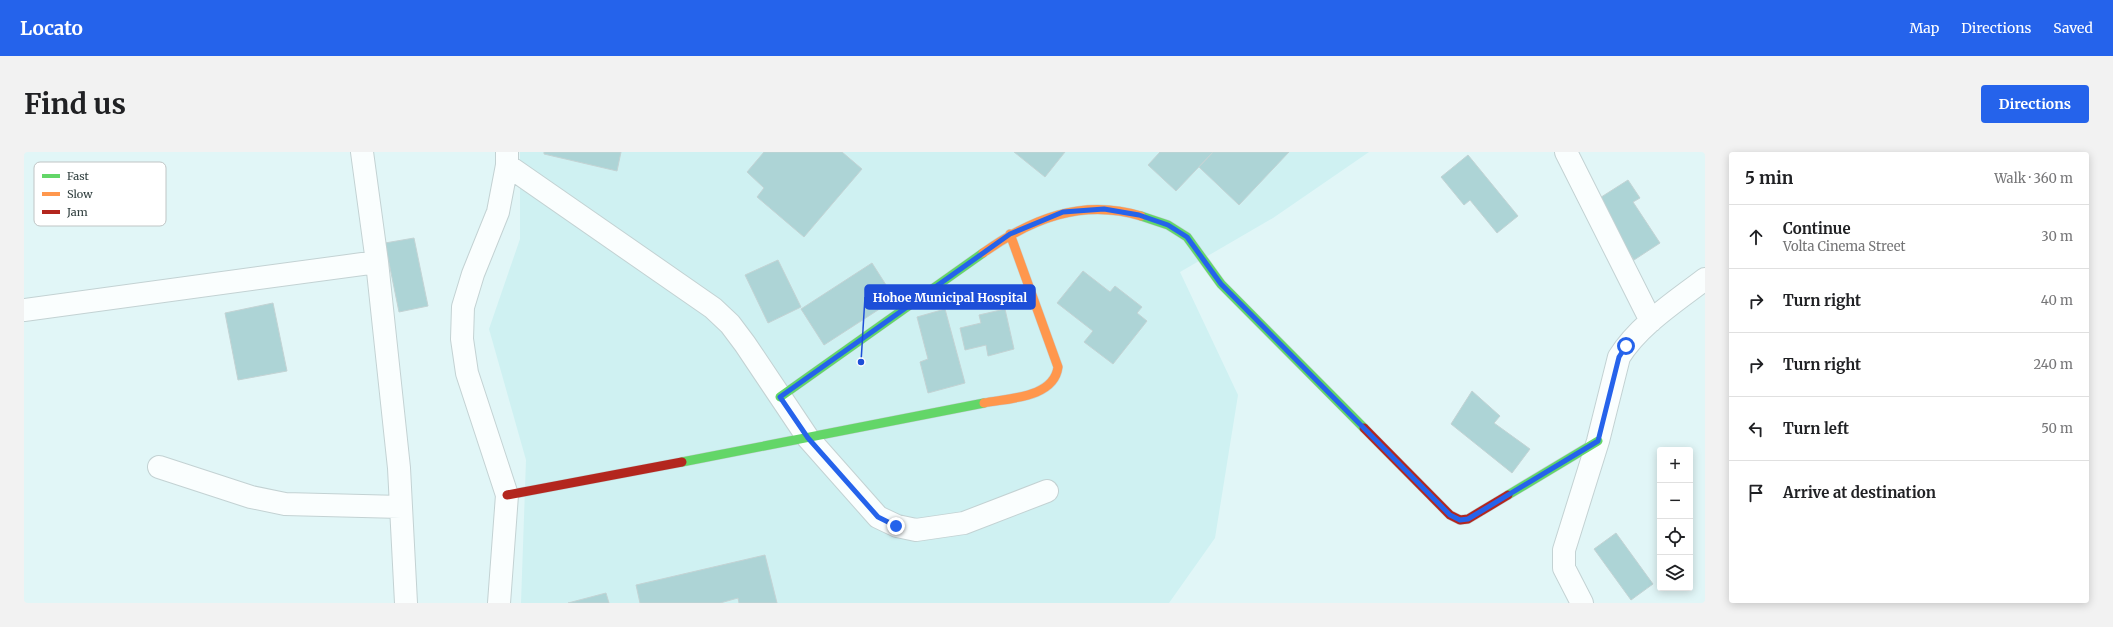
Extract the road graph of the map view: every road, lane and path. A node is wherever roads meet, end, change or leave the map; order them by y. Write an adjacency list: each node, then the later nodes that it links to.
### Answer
1 (362, 152): 5 (street)
2 (1566, 152): 8 (street)
3 (507, 159): 9 (street); 14 (street)
4 (1010, 234): 9 (street); 10 (street); 11 (street)
5 (377, 262): 7 (street); 15 (street)
6 (1705, 279): 8 (street)
7 (24, 310)
8 (1652, 321): 11 (street)
9 (780, 397): 10 (street)
10 (808, 438): 13 (street); 14 (street)
11 (1598, 441): 18 (street)
12 (159, 467): 15 (street)
13 (1047, 491)
14 (507, 495): 17 (street)
15 (401, 507): 16 (street)
16 (406, 603)
17 (499, 603)
18 (1582, 603)

